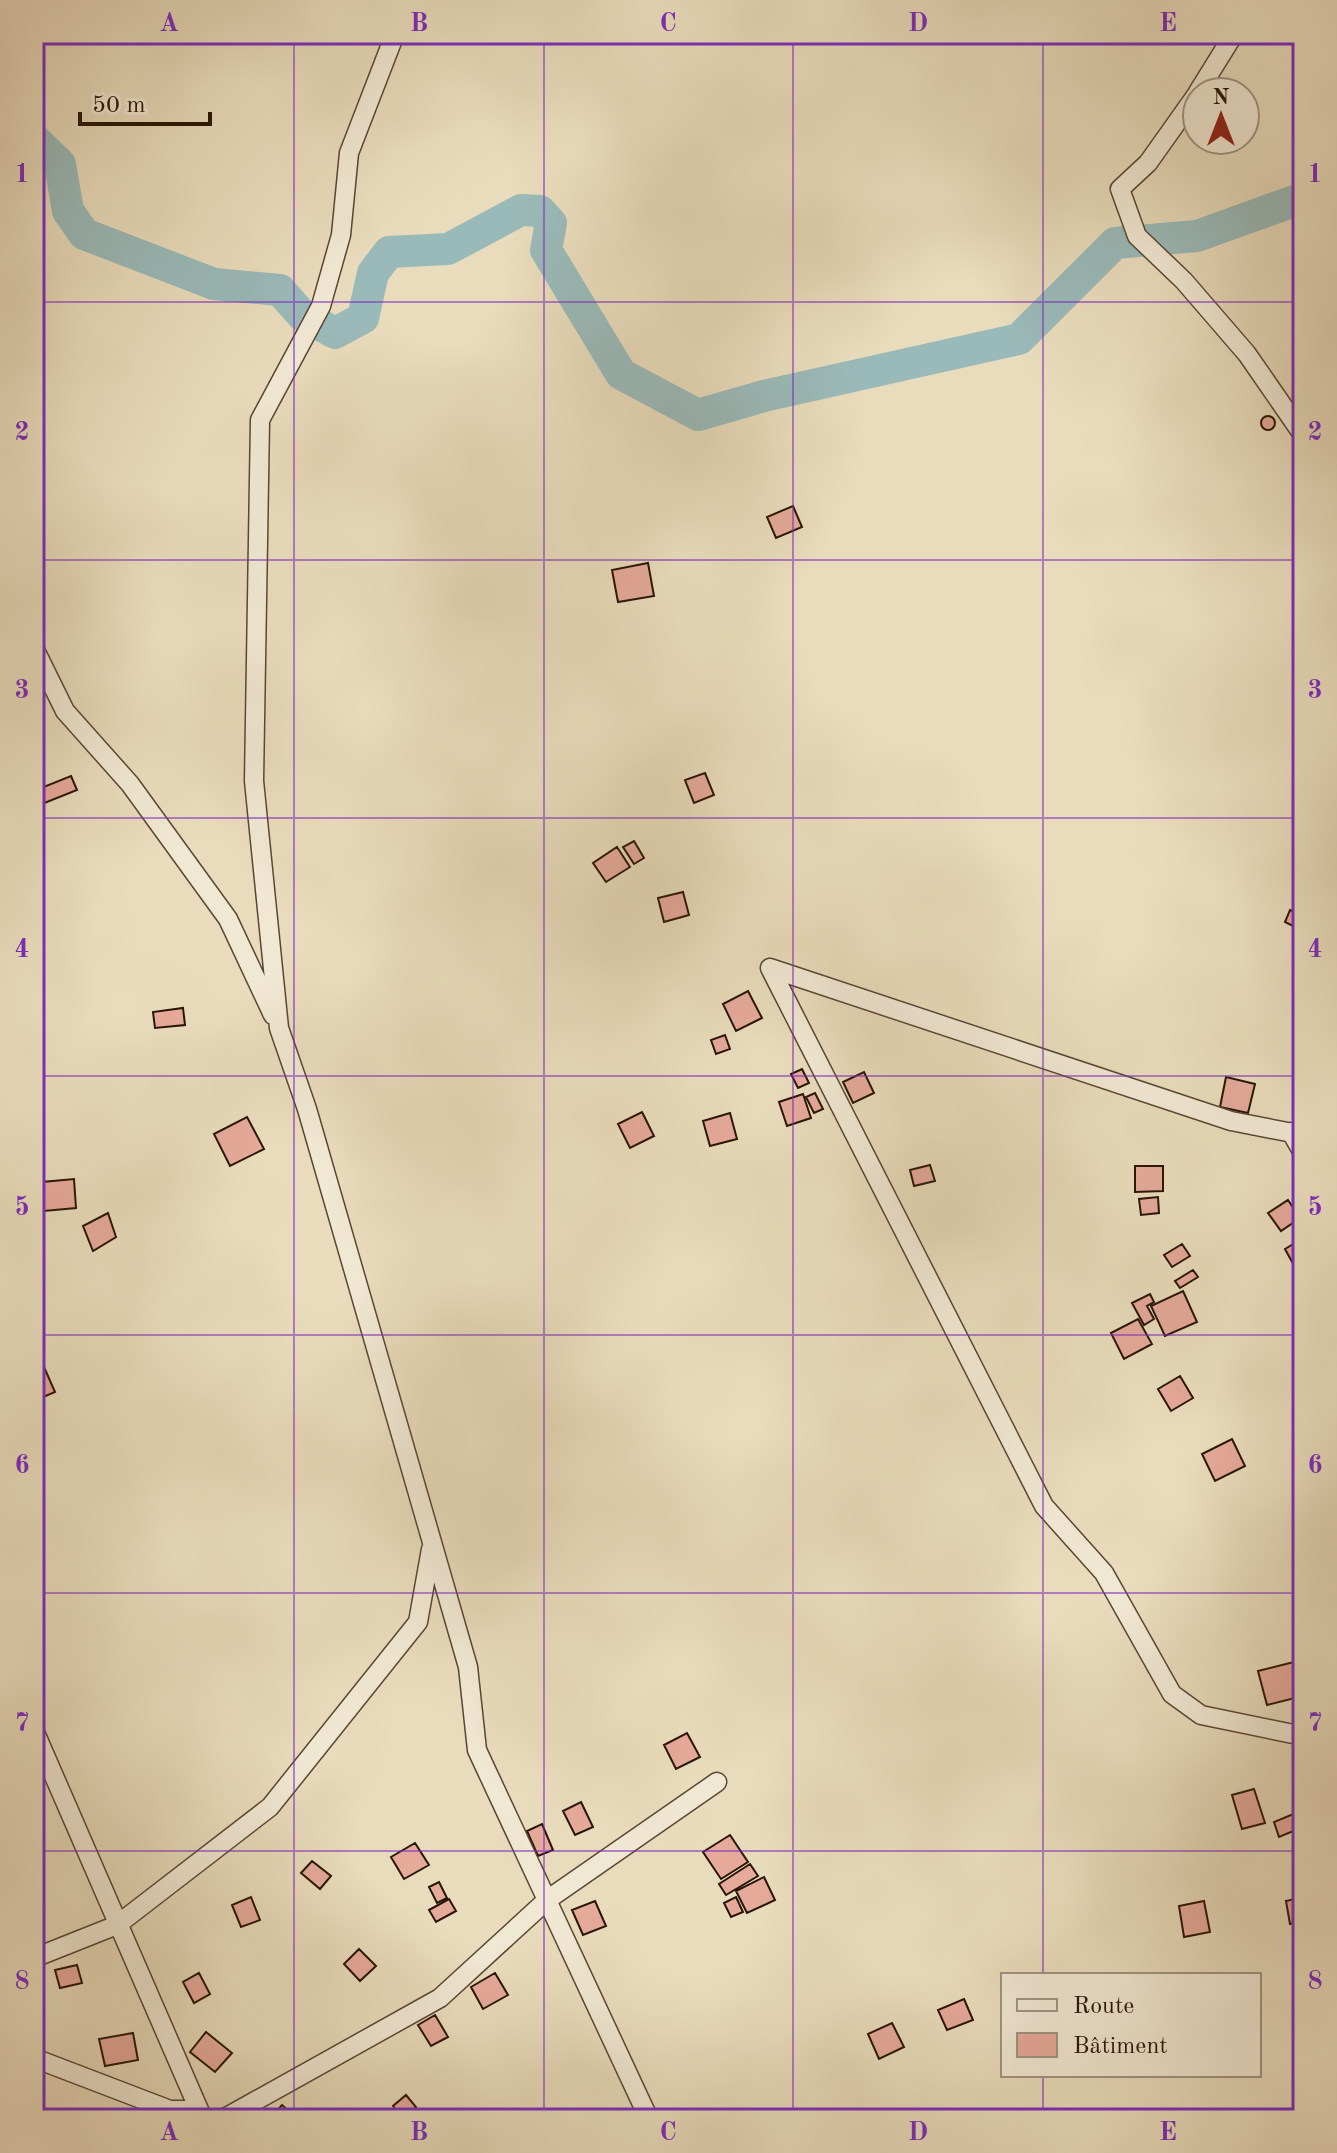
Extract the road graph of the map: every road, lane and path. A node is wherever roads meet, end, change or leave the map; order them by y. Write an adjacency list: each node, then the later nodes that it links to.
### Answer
1 (395, 34): 7 (street)
2 (1234, 34): 3 (street)
3 (1208, 76)
4 (1181, 117): 5 (street)
5 (1303, 435)
6 (34, 648): 7 (street)
7 (279, 1028): 10 (street)
8 (1297, 1134): 9 (street); 12 (street)
9 (1303, 1153)
10 (432, 1543): 14 (street); 15 (street)
11 (34, 1730): 15 (street)
12 (1303, 1736)
13 (717, 1782): 14 (street)
14 (547, 1900): 19 (street); 20 (street)
15 (117, 1925): 16 (street); 18 (street)
16 (34, 1958)
17 (34, 2058): 18 (street)
18 (195, 2116)
19 (223, 2119)
20 (649, 2119)

